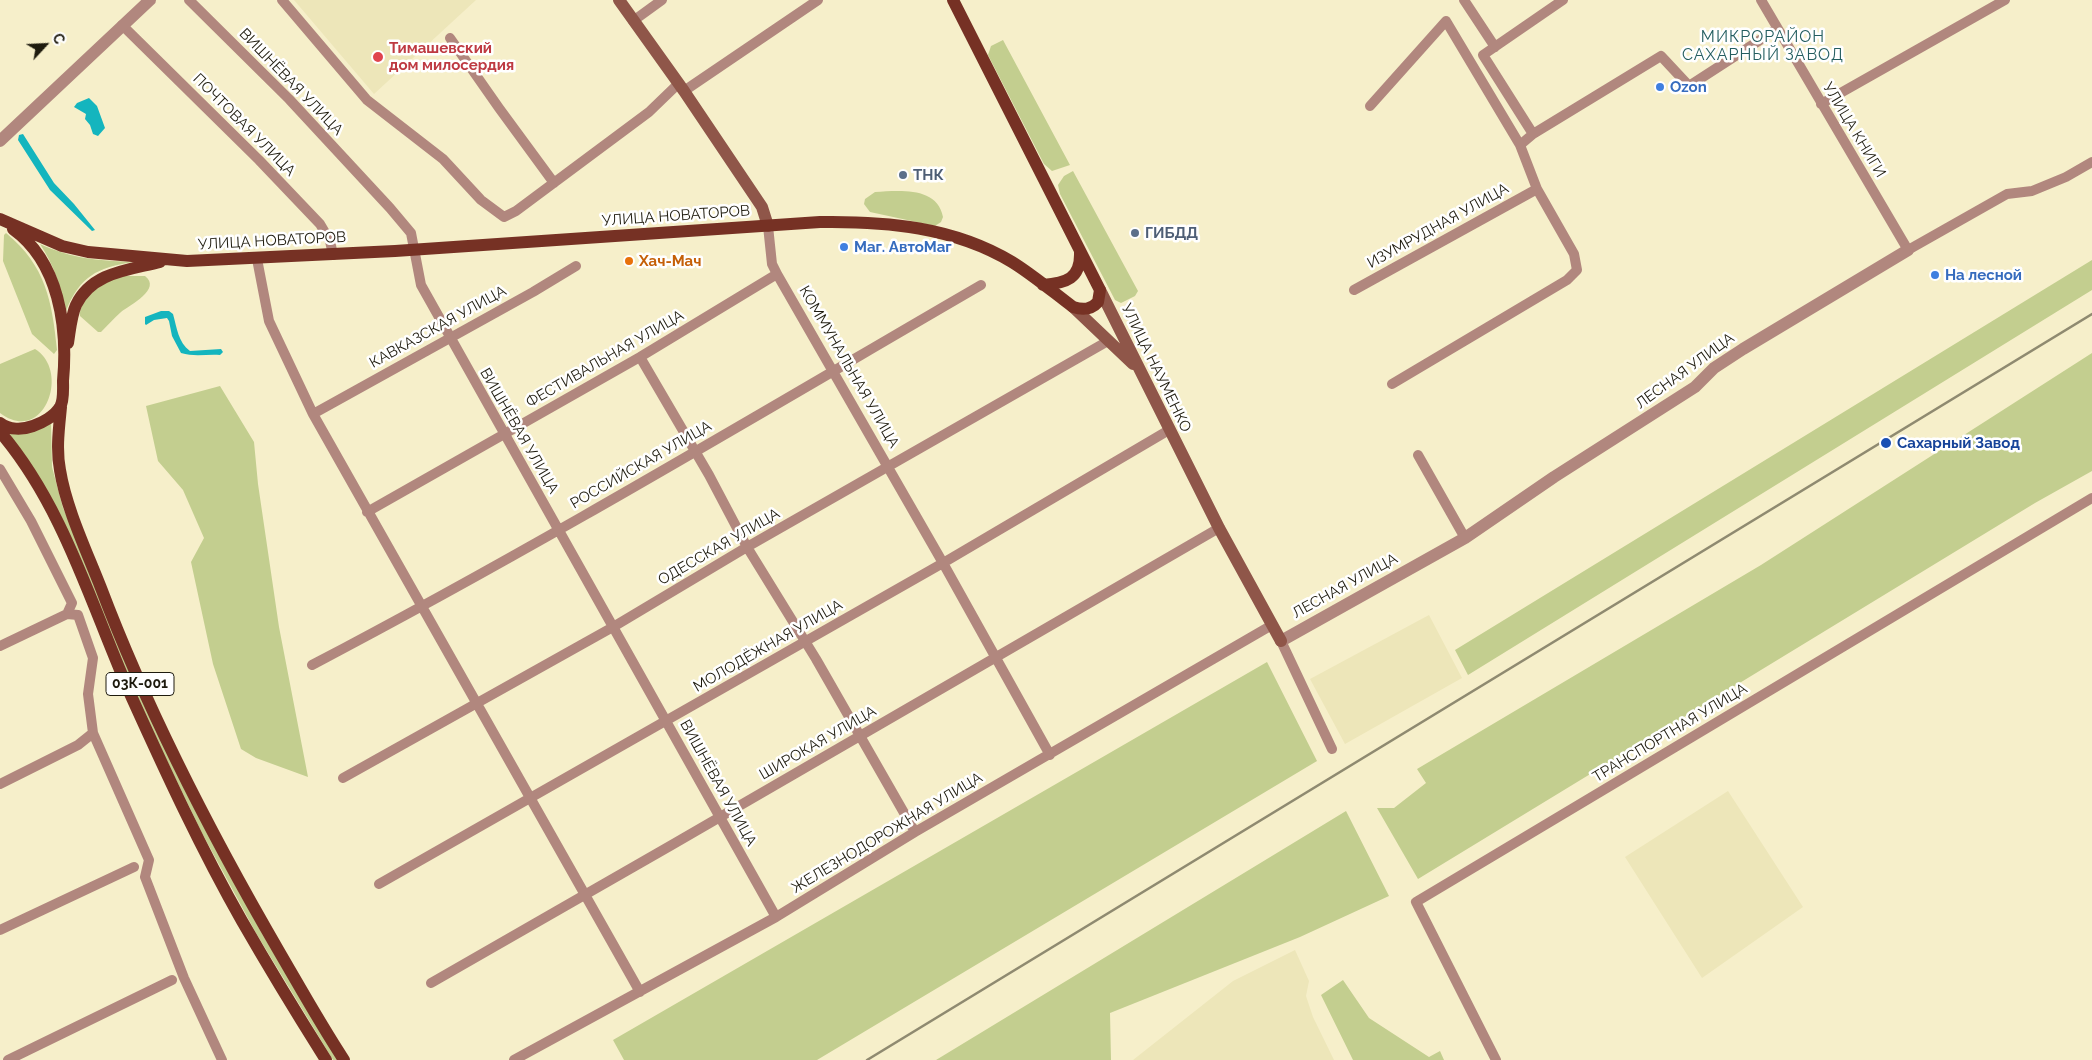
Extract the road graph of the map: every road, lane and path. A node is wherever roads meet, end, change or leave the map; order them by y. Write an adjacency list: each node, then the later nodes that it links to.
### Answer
1 (150, 0): 13 (street)
2 (189, 0): 28 (street, ВИШНЁВАЯ УЛИЦА)
3 (282, 0): 24 (street)
4 (619, 0): 12 (main road, КОММУНАЛЬНАЯ УЛИЦА)
5 (662, 0): 12 (street)
6 (818, 0): 17 (street)
7 (953, 0): 34 (main road)
8 (1464, 0): 16 (street)
9 (1564, 0): 16 (street)
10 (1761, 0): 14 (street, УЛИЦА КНИГИ)
11 (2005, 0): 18 (street)
12 (633, 21): 17 (main road, КОММУНАЛЬНАЯ УЛИЦА)
13 (122, 25): 21 (street); 30 (street, ПОЧТОВАЯ УЛИЦА)
14 (1776, 28): 18 (street, УЛИЦА КНИГИ); 20 (street)
15 (450, 38): 24 (street)
16 (1495, 47): 20 (street)
17 (681, 87): 24 (street); 27 (main road, КОММУНАЛЬНАЯ УЛИЦА)
18 (1821, 104): 29 (street, УЛИЦА КНИГИ)
19 (1370, 106): 22 (street)
20 (1533, 134): 22 (street)
21 (0, 141)
22 (1520, 145): 25 (street)
23 (2092, 162): 29 (street, ЛЕСНАЯ УЛИЦА)
24 (554, 183)
25 (1536, 189): 39 (street, ИЗУМРУДНАЯ УЛИЦА); 47 (street)
26 (0, 219): 31 (main road, УЛИЦА НОВАТОРОВ); 43 (main road, 03К-001)
27 (768, 226): 28 (main road, УЛИЦА НОВАТОРОВ); 35 (street, КОММУНАЛЬНАЯ УЛИЦА); 36 (main road, УЛИЦА НОВАТОРОВ)
28 (415, 250): 30 (main road, УЛИЦА НОВАТОРОВ); 41 (street, ВИШНЁВАЯ УЛИЦА)
29 (1908, 250): 62 (street, ЛЕСНАЯ УЛИЦА)
30 (333, 255): 32 (main road, УЛИЦА НОВАТОРОВ)
31 (170, 259): 32 (main road, УЛИЦА НОВАТОРОВ); 43 (main road)
32 (257, 259): 49 (street)
33 (576, 266): 41 (street, КАВКАЗСКАЯ УЛИЦА)
34 (1080, 272): 36 (main road); 38 (main road, УЛИЦА НАУМЕНКО); 40 (main road)
35 (777, 274): 44 (street, ФЕСТИВАЛЬНАЯ УЛИЦА); 46 (street, КОММУНАЛЬНАЯ УЛИЦА)
36 (1043, 284): 40 (main road, УЛИЦА НОВАТОРОВ)
37 (981, 285): 46 (street, РОССИЙСКАЯ УЛИЦА)
38 (1100, 290): 40 (main road); 45 (main road, УЛИЦА НАУМЕНКО)
39 (1354, 290)
40 (1073, 307): 42 (main road, УЛИЦА НОВАТОРОВ)
41 (449, 338): 49 (street, КАВКАЗСКАЯ УЛИЦА); 53 (street, ВИШНЁВАЯ УЛИЦА)
42 (1108, 341): 45 (main road, УЛИЦА НОВАТОРОВ); 56 (street, ОДЕССКАЯ УЛИЦА)
43 (66, 355): 48 (main road, 03К-001)
44 (640, 357): 53 (street, ФЕСТИВАЛЬНАЯ УЛИЦА); 54 (street)
45 (1138, 370): 51 (main road, УЛИЦА НАУМЕНКО)
46 (832, 372): 54 (street, РОССИЙСКАЯ УЛИЦА); 56 (street, КОММУНАЛЬНАЯ УЛИЦА)
47 (1392, 384)
48 (61, 406): 50 (main road); 96 (main road, 03К-001)
49 (313, 414): 59 (street)
50 (0, 423)
51 (1169, 430): 60 (main road, УЛИЦА НАУМЕНКО); 64 (street, МОЛОДЁЖНАЯ УЛИЦА)
52 (0, 432): 95 (main road, 03К-001)
53 (504, 435): 59 (street, ФЕСТИВАЛЬНАЯ УЛИЦА); 61 (street, ВИШНЁВАЯ УЛИЦА)
54 (694, 453): 61 (street, РОССИЙСКАЯ УЛИЦА); 63 (street)
55 (1418, 455): 62 (street)
56 (887, 467): 63 (street, ОДЕССКАЯ УЛИЦА); 64 (street, КОММУНАЛЬНАЯ УЛИЦА)
57 (0, 469): 66 (street)
58 (2092, 498): 98 (street, ТРАНСПОРТНАЯ УЛИЦА)
59 (368, 512): 65 (street)
60 (1218, 528): 67 (main road, УЛИЦА НАУМЕНКО); 72 (street, ШИРОКАЯ УЛИЦА)
61 (558, 530): 65 (street, РОССИЙСКАЯ УЛИЦА); 68 (street, ВИШНЁВАЯ УЛИЦА)
62 (1465, 538): 69 (street, ЛЕСНАЯ УЛИЦА)
63 (747, 547): 68 (street, ОДЕССКАЯ УЛИЦА); 70 (street)
64 (943, 563): 70 (street, МОЛОДЁЖНАЯ УЛИЦА); 72 (street, КОММУНАЛЬНАЯ УЛИЦА)
65 (422, 607): 73 (street, РОССИЙСКАЯ УЛИЦА); 74 (street)
66 (67, 614): 71 (street); 76 (street)
67 (1272, 625): 69 (main road, УЛИЦА НАУМЕНКО); 79 (street, ЖЕЛЕЗНОДОРОЖНАЯ УЛИЦА)
68 (613, 627): 74 (street, ОДЕССКАЯ УЛИЦА); 75 (street, ВИШНЁВАЯ УЛИЦА)
69 (1281, 641): 78 (street, УЛИЦА НАУМЕНКО)
70 (806, 642): 75 (street, МОЛОДЁЖНАЯ УЛИЦА); 77 (street)
71 (0, 646)
72 (996, 659): 77 (street, ШИРОКАЯ УЛИЦА); 79 (street, КОММУНАЛЬНАЯ УЛИЦА)
73 (312, 665)
74 (477, 703): 80 (street, ОДЕССКАЯ УЛИЦА); 82 (street)
75 (666, 721): 82 (street, МОЛОДЁЖНАЯ УЛИЦА); 83 (street, ВИШНЁВАЯ УЛИЦА)
76 (93, 733): 81 (street); 94 (street)
77 (859, 736): 83 (street, ШИРОКАЯ УЛИЦА); 84 (street)
78 (1332, 749)
79 (1050, 755): 84 (street, ЖЕЛЕЗНОДОРОЖНАЯ УЛИЦА)
80 (343, 778)
81 (0, 784)
82 (531, 798): 86 (street, МОЛОДЁЖНАЯ УЛИЦА); 87 (street)
83 (720, 818): 87 (street, ШИРОКАЯ УЛИЦА); 88 (street, ВИШНЁВАЯ УЛИЦА)
84 (915, 832): 88 (street, ЖЕЛЕЗНОДОРОЖНАЯ УЛИЦА)
85 (134, 867): 89 (street)
86 (379, 884)
87 (586, 894): 91 (street, ШИРОКАЯ УЛИЦА); 92 (street)
88 (776, 917): 92 (street, ЖЕЛЕЗНОДОРОЖНАЯ УЛИЦА)
89 (0, 930)
90 (172, 980): 93 (street)
91 (431, 983)
92 (640, 992): 97 (street, ЖЕЛЕЗНОДОРОЖНАЯ УЛИЦА)
93 (8, 1060)
94 (222, 1060)
95 (326, 1060)
96 (344, 1060)
97 (514, 1060)
98 (1496, 1060)

